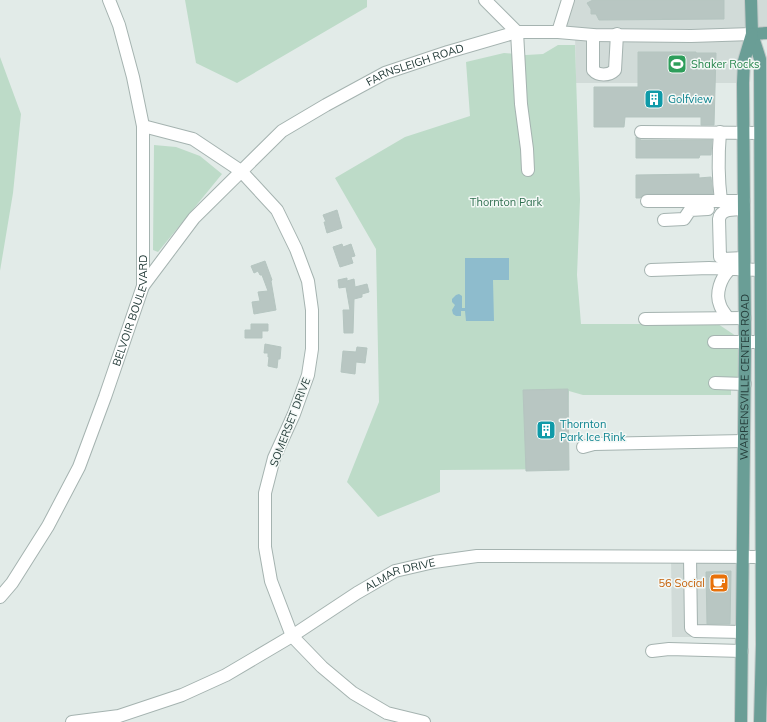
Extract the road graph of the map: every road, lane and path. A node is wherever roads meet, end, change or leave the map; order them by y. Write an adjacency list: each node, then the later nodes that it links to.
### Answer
1 (109, 0): 12 (street, BELVOIR BOULEVARD)
2 (485, 0): 5 (street)
3 (568, 0): 6 (street)
4 (751, 0): 9 (main road, WARRENSVILLE CENTER ROAD)
5 (517, 32): 6 (street, FARNSLEIGH ROAD); 17 (street); 18 (street, FARNSLEIGH ROAD)
6 (558, 32): 10 (street, FARNSLEIGH ROAD)
7 (767, 33): 9 (main road, FARNSLEIGH ROAD)
8 (617, 34): 9 (street, FARNSLEIGH ROAD); 10 (street, FARNSLEIGH ROAD); 10 (street)
9 (752, 34): 11 (main road, WARRENSVILLE CENTER ROAD); 15 (main road, WARRENSVILLE CENTER ROAD)
10 (593, 35)
11 (763, 115): 16 (main road, WARRENSVILLE CENTER ROAD)
12 (143, 126): 18 (street, SOMERSET DRIVE); 31 (street, BELVOIR BOULEVARD)
13 (640, 132): 14 (street)
14 (720, 132): 15 (street); 22 (street)
15 (743, 132): 16 (street); 21 (main road, WARRENSVILLE CENTER ROAD)
16 (760, 133): 19 (main road, WARRENSVILLE CENTER ROAD)
17 (528, 170)
18 (241, 171): 31 (street, FARNSLEIGH ROAD); 51 (street, SOMERSET DRIVE)
19 (763, 182): 24 (main road, WARRENSVILLE CENTER ROAD)
20 (647, 202): 22 (street)
21 (744, 205): 22 (street); 25 (main road, WARRENSVILLE CENTER ROAD)
22 (722, 207): 23 (street); 25 (street)
23 (664, 220)
24 (764, 246): 29 (main road, WARRENSVILLE CENTER ROAD)
25 (744, 258): 28 (main road, WARRENSVILLE CENTER ROAD)
26 (651, 270): 27 (street)
27 (729, 270): 28 (street); 32 (street)
28 (744, 270): 29 (street); 33 (main road, WARRENSVILLE CENTER ROAD)
29 (760, 270): 30 (main road, WARRENSVILLE CENTER ROAD)
30 (764, 285): 37 (main road, WARRENSVILLE CENTER ROAD)
31 (143, 286): 49 (street, BELVOIR BOULEVARD)
32 (728, 318): 33 (street); 34 (street)
33 (745, 318): 36 (main road, WARRENSVILLE CENTER ROAD)
34 (645, 319)
35 (714, 342): 36 (street)
36 (745, 342): 37 (street); 40 (main road, WARRENSVILLE CENTER ROAD)
37 (760, 342): 38 (main road, WARRENSVILLE CENTER ROAD)
38 (764, 360): 41 (main road, WARRENSVILLE CENTER ROAD)
39 (715, 383): 40 (street)
40 (745, 384): 42 (main road, WARRENSVILLE CENTER ROAD)
41 (764, 437): 44 (main road, WARRENSVILLE CENTER ROAD)
42 (744, 441): 43 (street); 46 (main road, WARRENSVILLE CENTER ROAD)
43 (583, 447)
44 (764, 525): 47 (main road, WARRENSVILLE CENTER ROAD)
45 (690, 557): 46 (street, ALMAR DRIVE); 50 (street); 51 (street, ALMAR DRIVE)
46 (743, 557): 47 (street, ALMAR DRIVE); 50 (main road, WARRENSVILLE CENTER ROAD)
47 (761, 557): 48 (main road, WARRENSVILLE CENTER ROAD)
48 (764, 582): 57 (main road, WARRENSVILLE CENTER ROAD)
49 (0, 598)
50 (742, 632): 53 (main road, WARRENSVILLE CENTER ROAD)
51 (292, 636): 54 (street, ALMAR DRIVE); 55 (street, SOMERSET DRIVE)
52 (652, 651): 53 (street)
53 (742, 651): 56 (main road, WARRENSVILLE CENTER ROAD)
54 (72, 722)
55 (424, 722)
56 (741, 722)
57 (760, 722)

